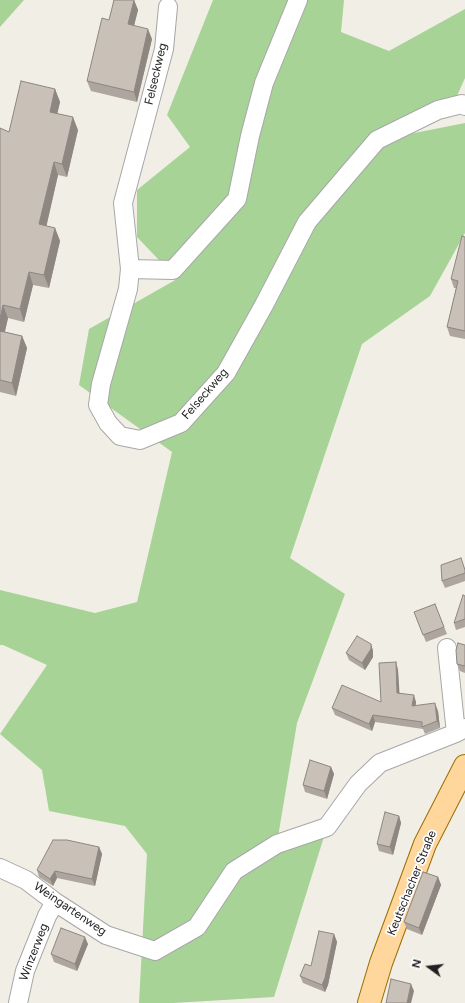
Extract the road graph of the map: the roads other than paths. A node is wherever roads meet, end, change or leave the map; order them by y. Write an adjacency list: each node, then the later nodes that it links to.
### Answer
1 (298, 0): 4 (street)
2 (168, 7): 4 (street, Felseckweg)
3 (465, 106): 4 (street, Felseckweg)
4 (130, 269)
5 (447, 648): 6 (street)
6 (460, 730): 9 (street, Weingartenweg)
7 (465, 766): 11 (main road, Keutschacher Straße)
8 (0, 868): 9 (street, Weingartenweg)
9 (55, 902): 10 (street, Winzerweg)
10 (18, 1003)
11 (369, 1003)

